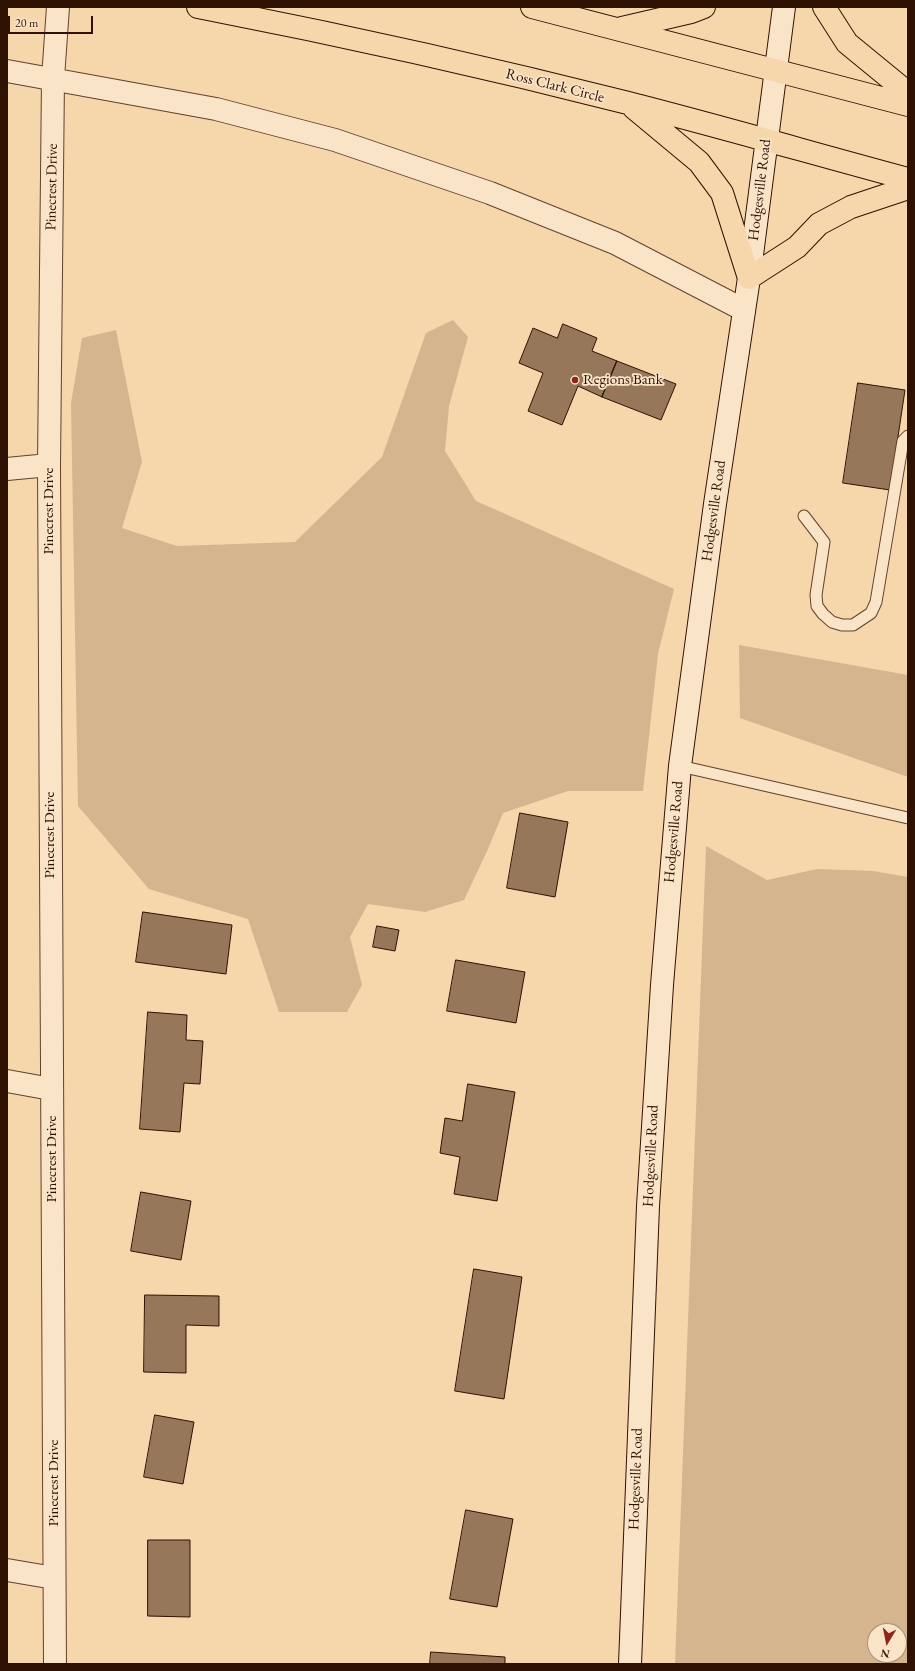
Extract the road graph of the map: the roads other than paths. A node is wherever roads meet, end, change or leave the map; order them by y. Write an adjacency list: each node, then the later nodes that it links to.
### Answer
1 (58, 7): 10 (street, Pinecrest Drive)
2 (198, 7): 12 (highway, Ross Clark Circle)
3 (532, 7): 7 (highway)
4 (704, 7): 7 (highway)
5 (784, 7): 8 (street, Hodgesville Road)
6 (824, 7): 11 (highway)
7 (619, 29): 8 (highway)
8 (776, 70): 13 (highway); 14 (street, Hodgesville Road)
9 (7, 71): 10 (street)
10 (53, 78): 18 (street); 20 (street, Pinecrest Drive)
11 (908, 93)
12 (628, 103): 14 (highway, Ross Clark Circle); 17 (highway)
13 (908, 104)
14 (767, 141): 15 (highway, Ross Clark Circle); 17 (street, Hodgesville Road)
15 (908, 179)
16 (908, 188): 17 (highway)
17 (749, 278): 18 (street, Hodgesville Road)
18 (744, 310): 23 (street, Hodgesville Road)
19 (908, 436): 22 (lane)
20 (49, 465): 21 (street); 26 (street, Pinecrest Drive)
21 (7, 469)
22 (804, 516)
23 (680, 766): 24 (lane); 30 (street, Hodgesville Road)
24 (908, 818)
25 (7, 1081): 26 (street)
26 (51, 1089): 28 (street, Pinecrest Drive)
27 (7, 1570): 28 (street)
28 (54, 1578): 29 (street, Pinecrest Drive)
29 (55, 1664)
30 (630, 1664)

